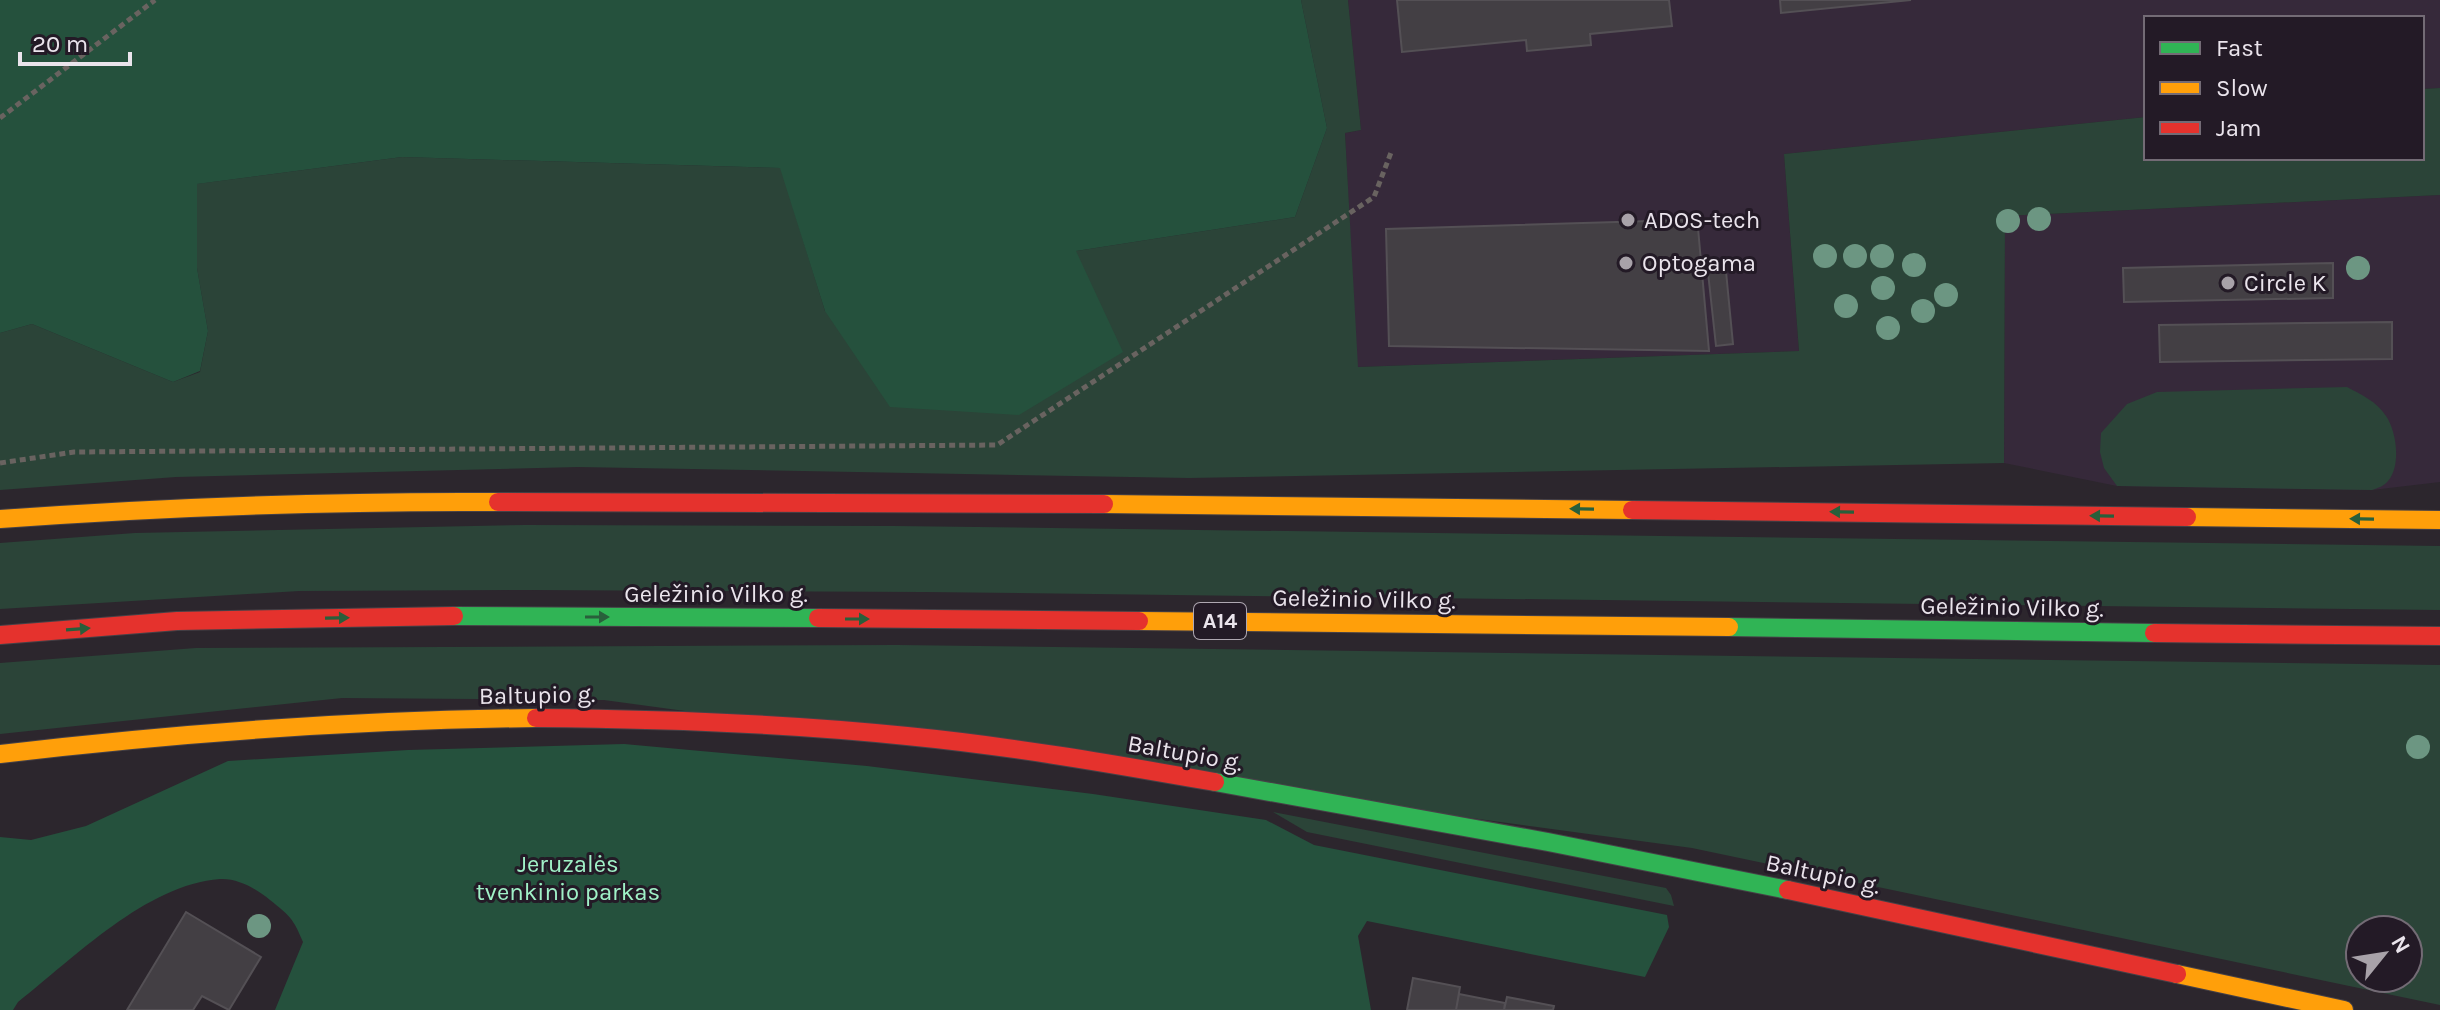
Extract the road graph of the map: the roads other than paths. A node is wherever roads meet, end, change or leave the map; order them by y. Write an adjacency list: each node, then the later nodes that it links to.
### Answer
1 (0, 519): 2 (main road, one-way to 1)
2 (2440, 520)
3 (0, 635): 4 (main road, Geležinio Vilko g. / A14, one-way to 4)
4 (2440, 636)
5 (0, 754): 6 (main road, Baltupio g.)
6 (2344, 1010)

